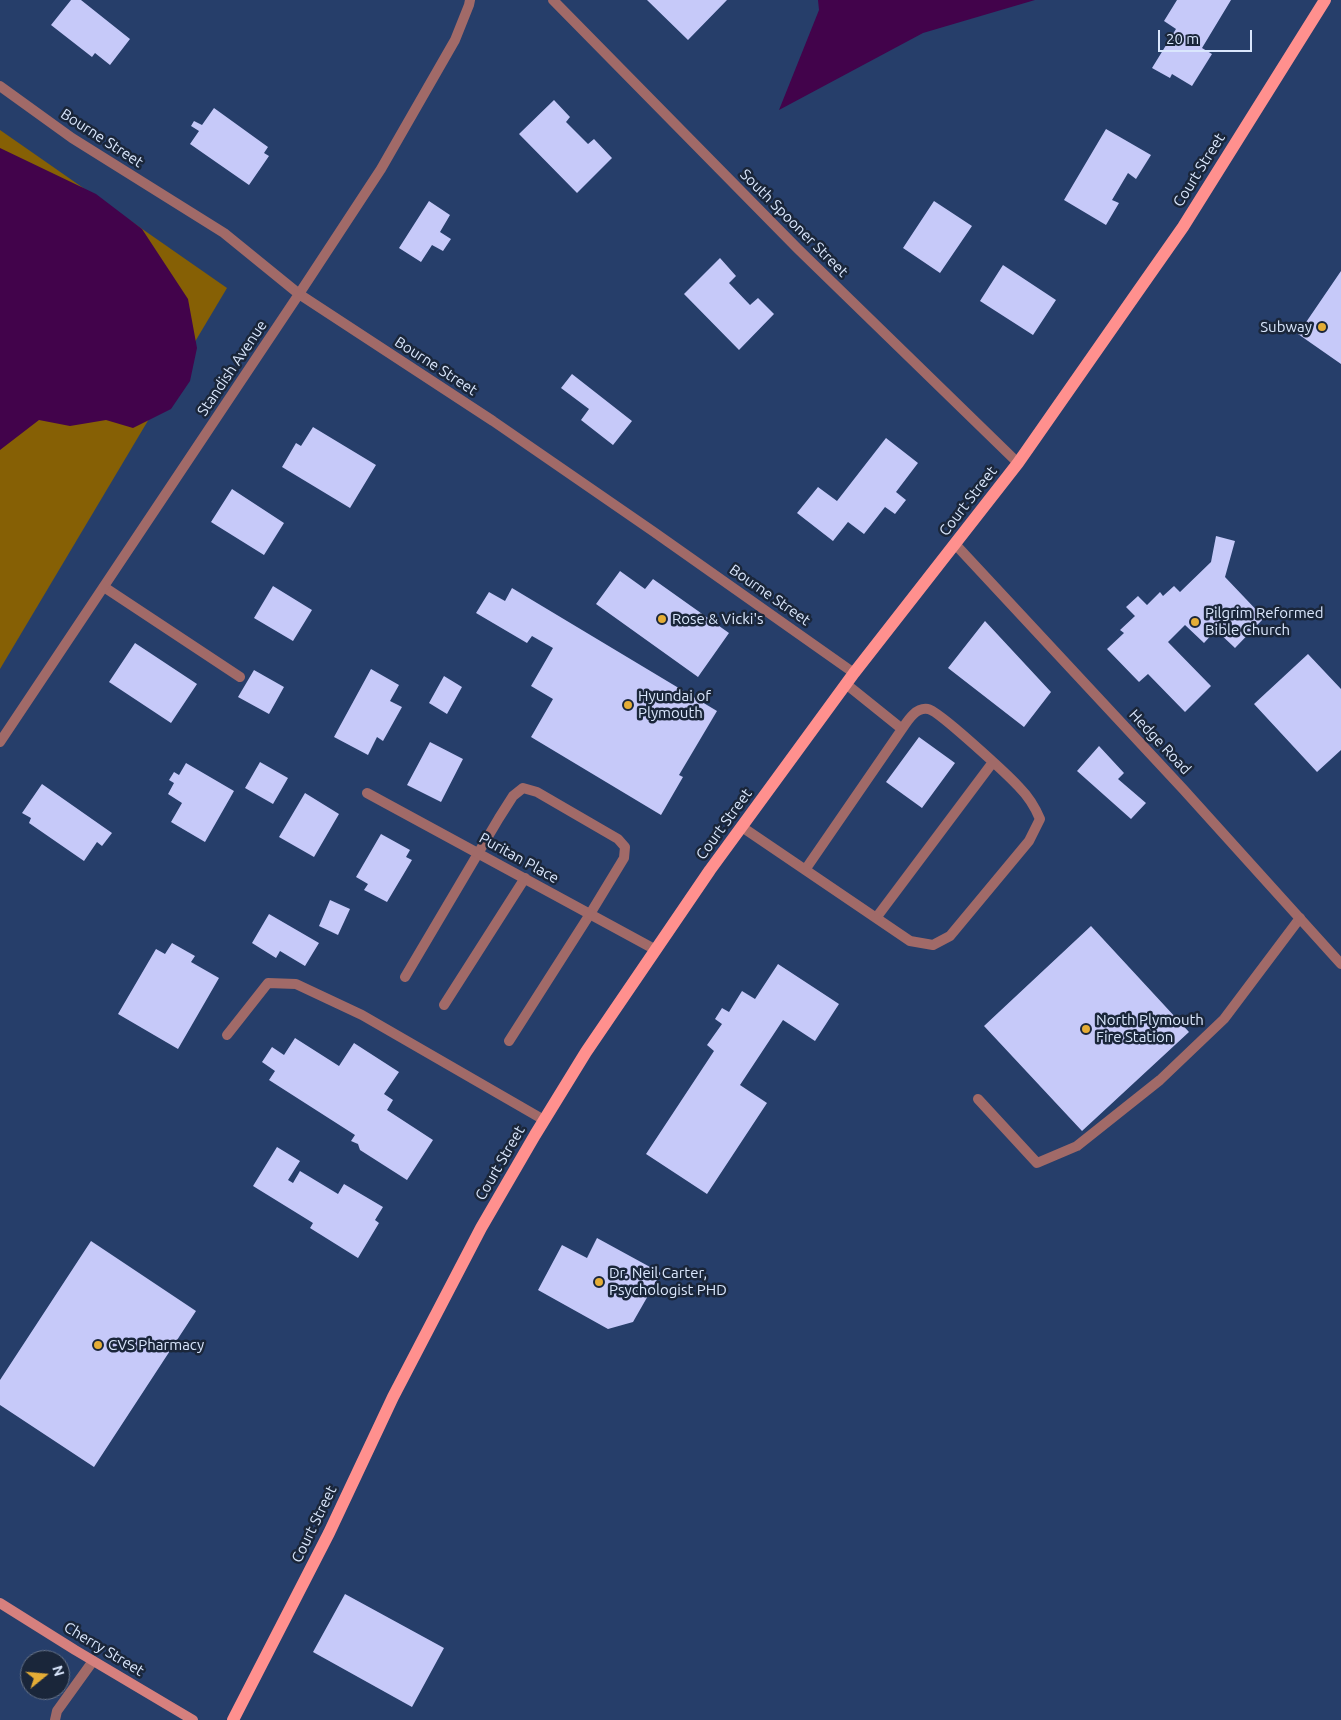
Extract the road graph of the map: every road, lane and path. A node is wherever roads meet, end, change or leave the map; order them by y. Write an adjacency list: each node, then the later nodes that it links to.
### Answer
1 (470, 0): 5 (street, Standish Avenue)
2 (553, 0): 6 (street, South Spooner Street)
3 (1325, 0): 6 (main road, Court Street)
4 (0, 86): 5 (street, Bourne Street)
5 (299, 294): 8 (street, Standish Avenue); 10 (street, Bourne Street)
6 (1018, 463): 7 (main road, Court Street)
7 (955, 544): 10 (main road, Court Street); 21 (street, Hedge Road)
8 (104, 588): 9 (street); 12 (street, Standish Avenue)
9 (240, 677)
10 (850, 678): 11 (street, Bourne Street); 15 (main road, Court Street)
11 (902, 728): 13 (street); 17 (street)
12 (0, 742)
13 (993, 762): 20 (street); 20 (street)
14 (367, 793): 16 (street, Puritan Place)
15 (742, 827): 17 (street); 22 (main road, Court Street)
16 (478, 853): 18 (street, Puritan Place); 19 (street); 24 (street)
17 (805, 870): 20 (street)
18 (525, 878): 19 (street, Puritan Place); 25 (street)
19 (590, 914): 22 (street, Puritan Place); 27 (street)
20 (876, 918)
21 (1300, 918): 23 (street, Hedge Road); 28 (street)
22 (656, 950): 29 (main road, Court Street)
23 (1341, 964)
24 (405, 977)
25 (444, 1006)
26 (227, 1035): 29 (street)
27 (509, 1041)
28 (978, 1099)
29 (544, 1120): 34 (main road, Court Street)
30 (0, 1603): 31 (main road, Cherry Street)
31 (94, 1661): 32 (street); 33 (main road, Cherry Street)
32 (55, 1720)
33 (193, 1720)
34 (233, 1720)

